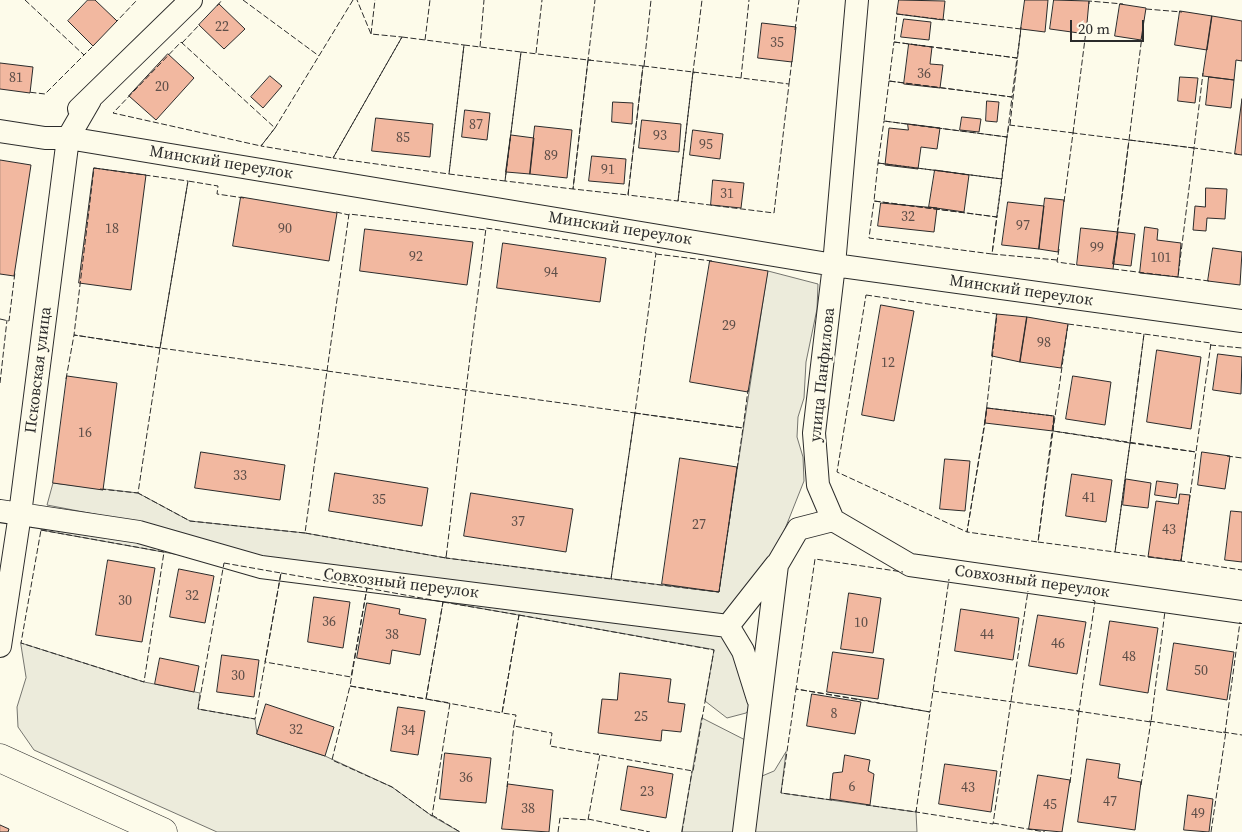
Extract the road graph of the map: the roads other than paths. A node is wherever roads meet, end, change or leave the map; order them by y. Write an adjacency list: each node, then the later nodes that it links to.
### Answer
1 (191, 0): 3 (street, Псковская улица)
2 (857, 0): 7 (street, улица Панфилова)
3 (90, 100): 5 (street, Псковская улица); 6 (street, Псковская улица)
4 (0, 131): 5 (street, Минский переулок)
5 (45, 138): 6 (street, Минский переулок)
6 (68, 138): 7 (street, Минский переулок); 9 (street, Псковская улица)
7 (834, 265): 8 (street, Минский переулок); 10 (street, улица Панфилова)
8 (1242, 321)
9 (10, 513): 13 (street, Совхозный переулок); 14 (street, Псковская улица)
10 (833, 520): 11 (street); 12 (street, Совхозный переулок)
11 (777, 564): 13 (street); 15 (street)
12 (1242, 612)
13 (728, 626): 15 (street)
14 (0, 646)
15 (760, 705): 18 (street)
16 (0, 758): 17 (main road)
17 (163, 832)
18 (744, 832)

